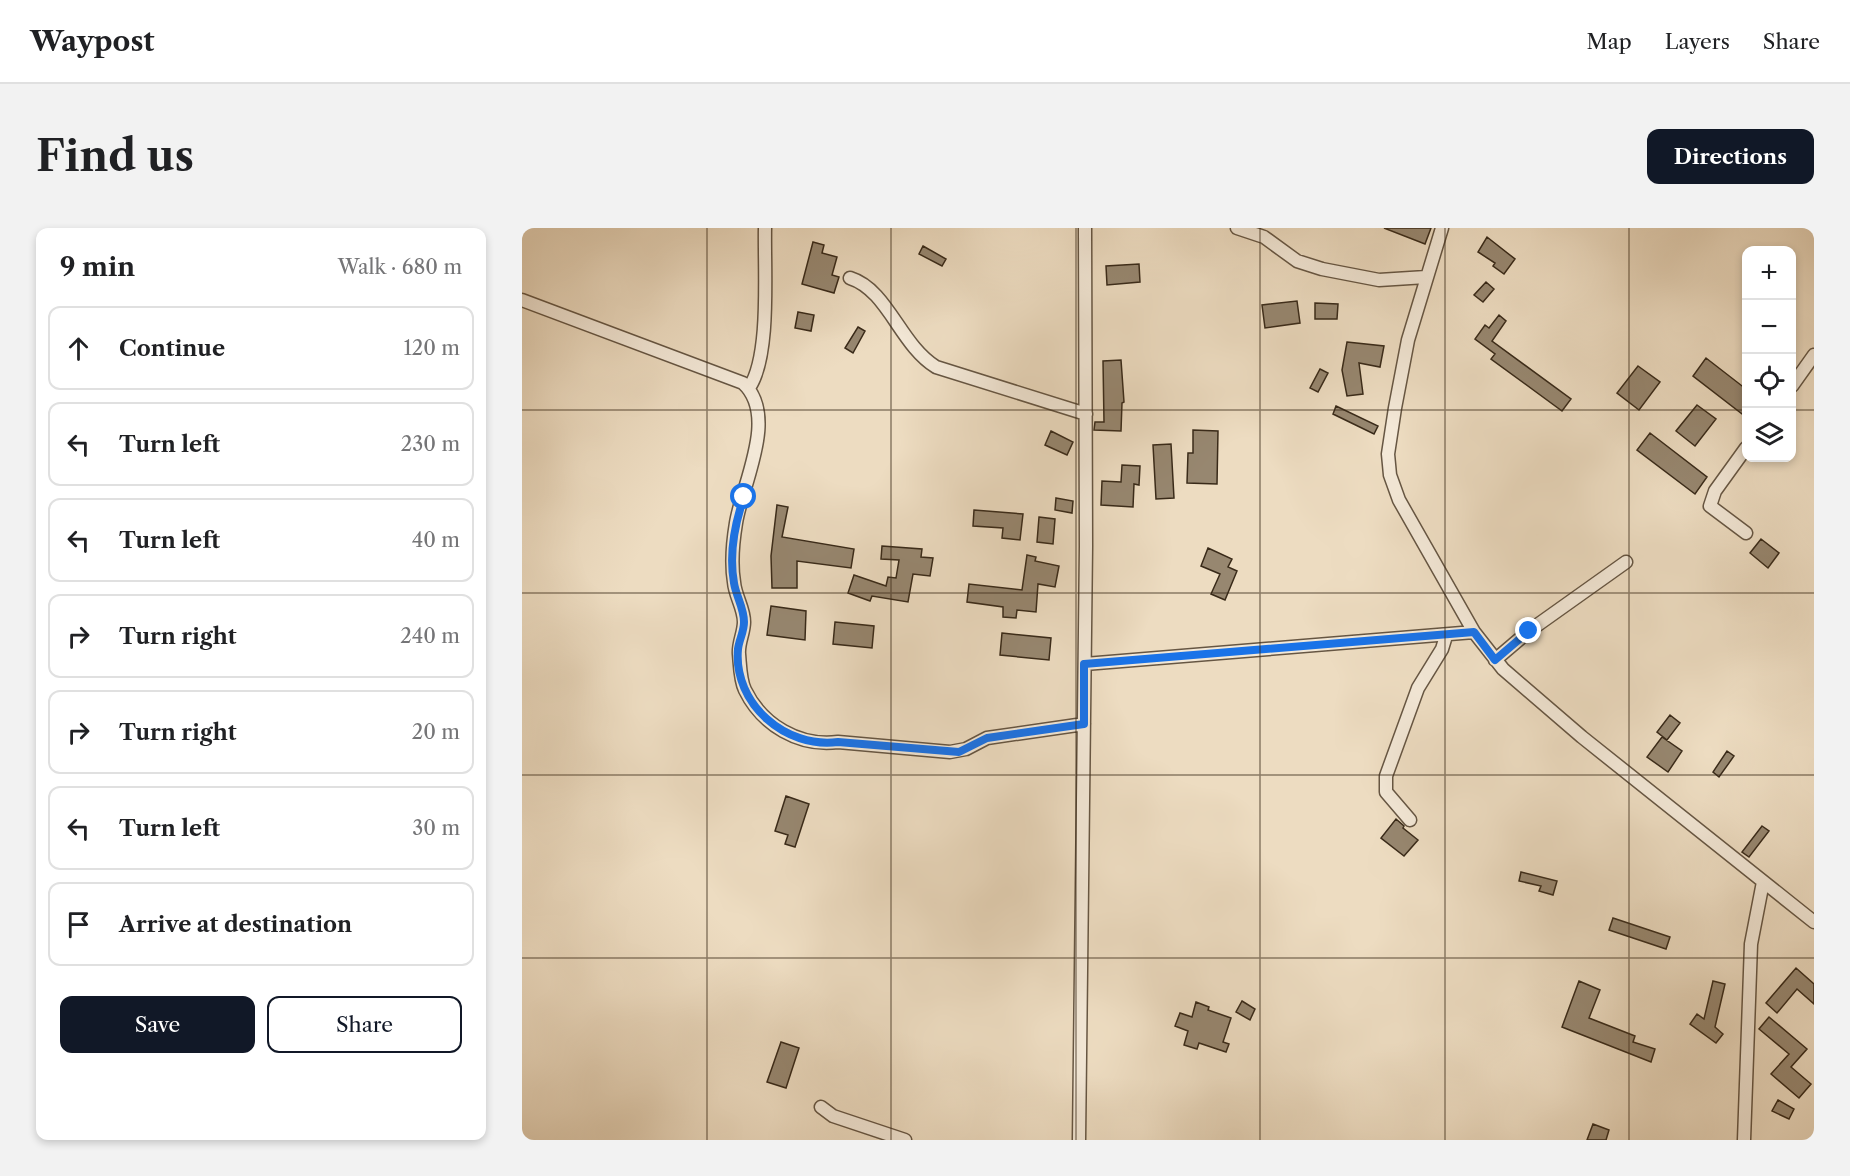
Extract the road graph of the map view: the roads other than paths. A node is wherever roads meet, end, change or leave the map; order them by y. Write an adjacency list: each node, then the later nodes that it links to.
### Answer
1 (765, 228): 10 (street)
2 (1085, 228): 11 (street)
3 (1237, 228): 5 (street)
4 (1442, 228): 5 (street)
5 (1426, 277): 15 (street)
6 (850, 278): 11 (street)
7 (522, 300): 10 (street)
8 (1814, 355): 9 (street)
9 (1796, 379)
10 (749, 388): 19 (street)
11 (1086, 414): 18 (street)
12 (1742, 454): 13 (street)
13 (1746, 533)
14 (1626, 562): 17 (street)
15 (1474, 632): 16 (street); 17 (street)
16 (1446, 636): 18 (street); 20 (street)
17 (1495, 660): 21 (street)
18 (1084, 664): 19 (street)
19 (1084, 724): 25 (street)
20 (1410, 820)
21 (1763, 882): 22 (street); 26 (street)
22 (1814, 922)
23 (821, 1107): 24 (street)
24 (905, 1140)
25 (1079, 1140)
26 (1744, 1140)

